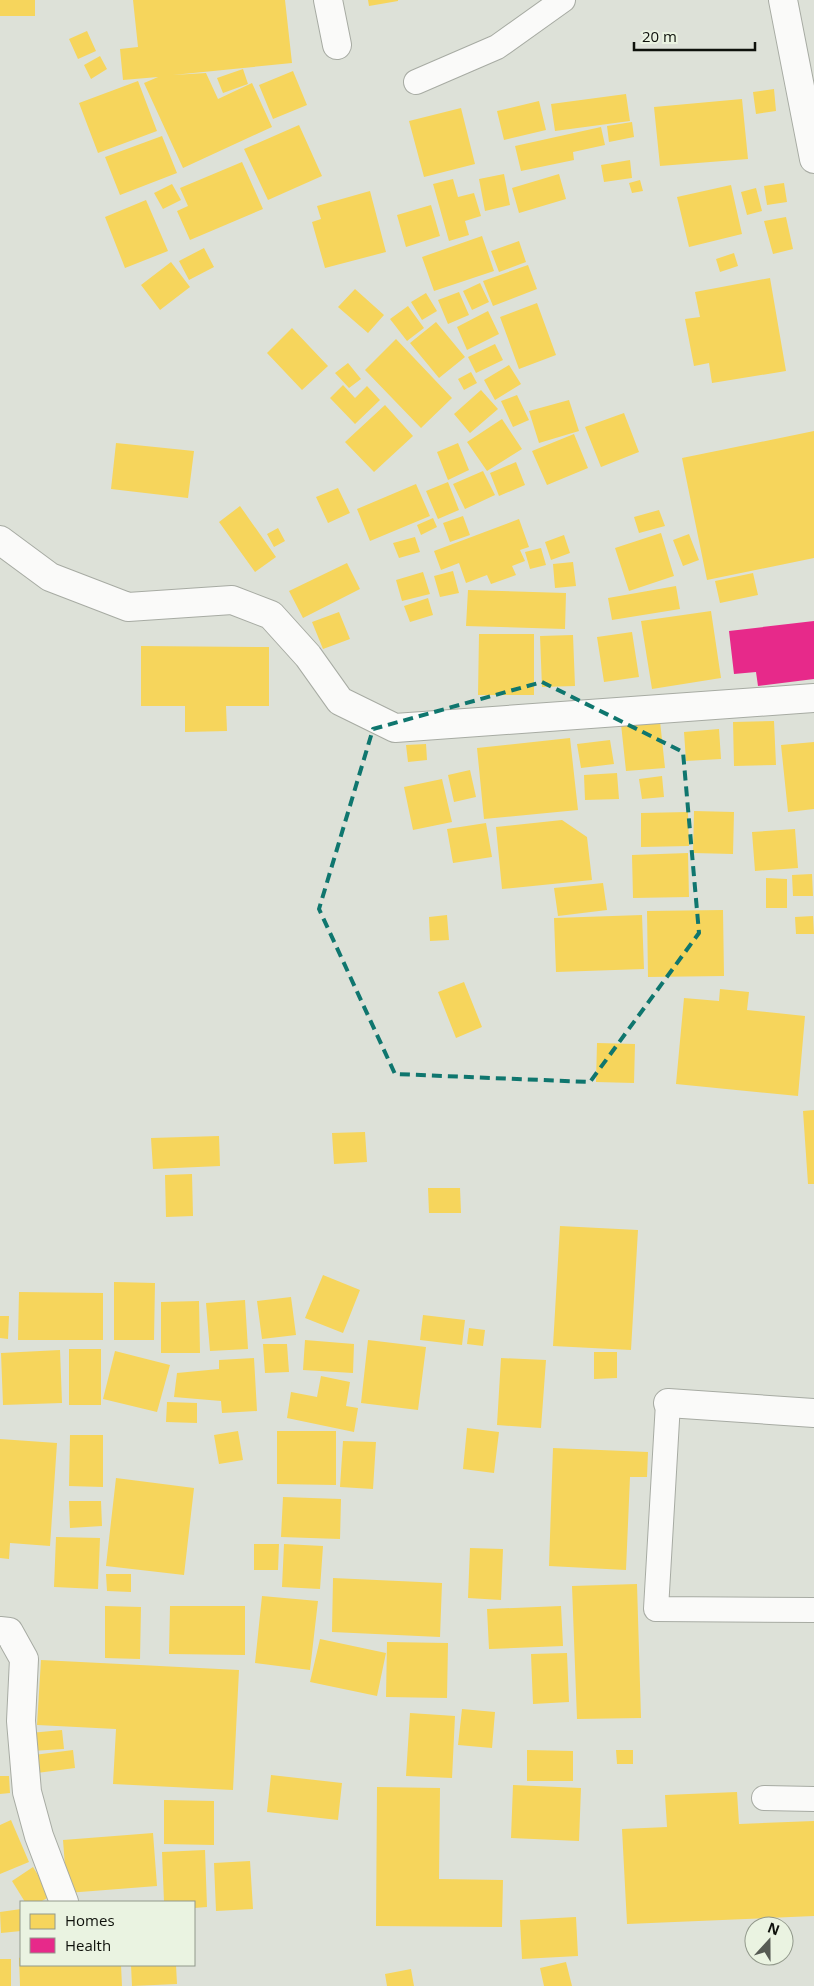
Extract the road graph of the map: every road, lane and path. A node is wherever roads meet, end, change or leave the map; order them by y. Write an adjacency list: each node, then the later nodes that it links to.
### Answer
1 (328, 0): 4 (street)
2 (563, 0): 5 (lane)
3 (783, 0): 6 (street)
4 (338, 45)
5 (416, 82)
6 (814, 160)
7 (0, 540): 8 (street)
8 (814, 698)
9 (668, 1403): 10 (street); 11 (lane)
10 (814, 1413)
11 (814, 1610)
12 (0, 1630): 15 (street)
13 (764, 1798): 14 (lane)
14 (814, 1799)
15 (64, 1901)

